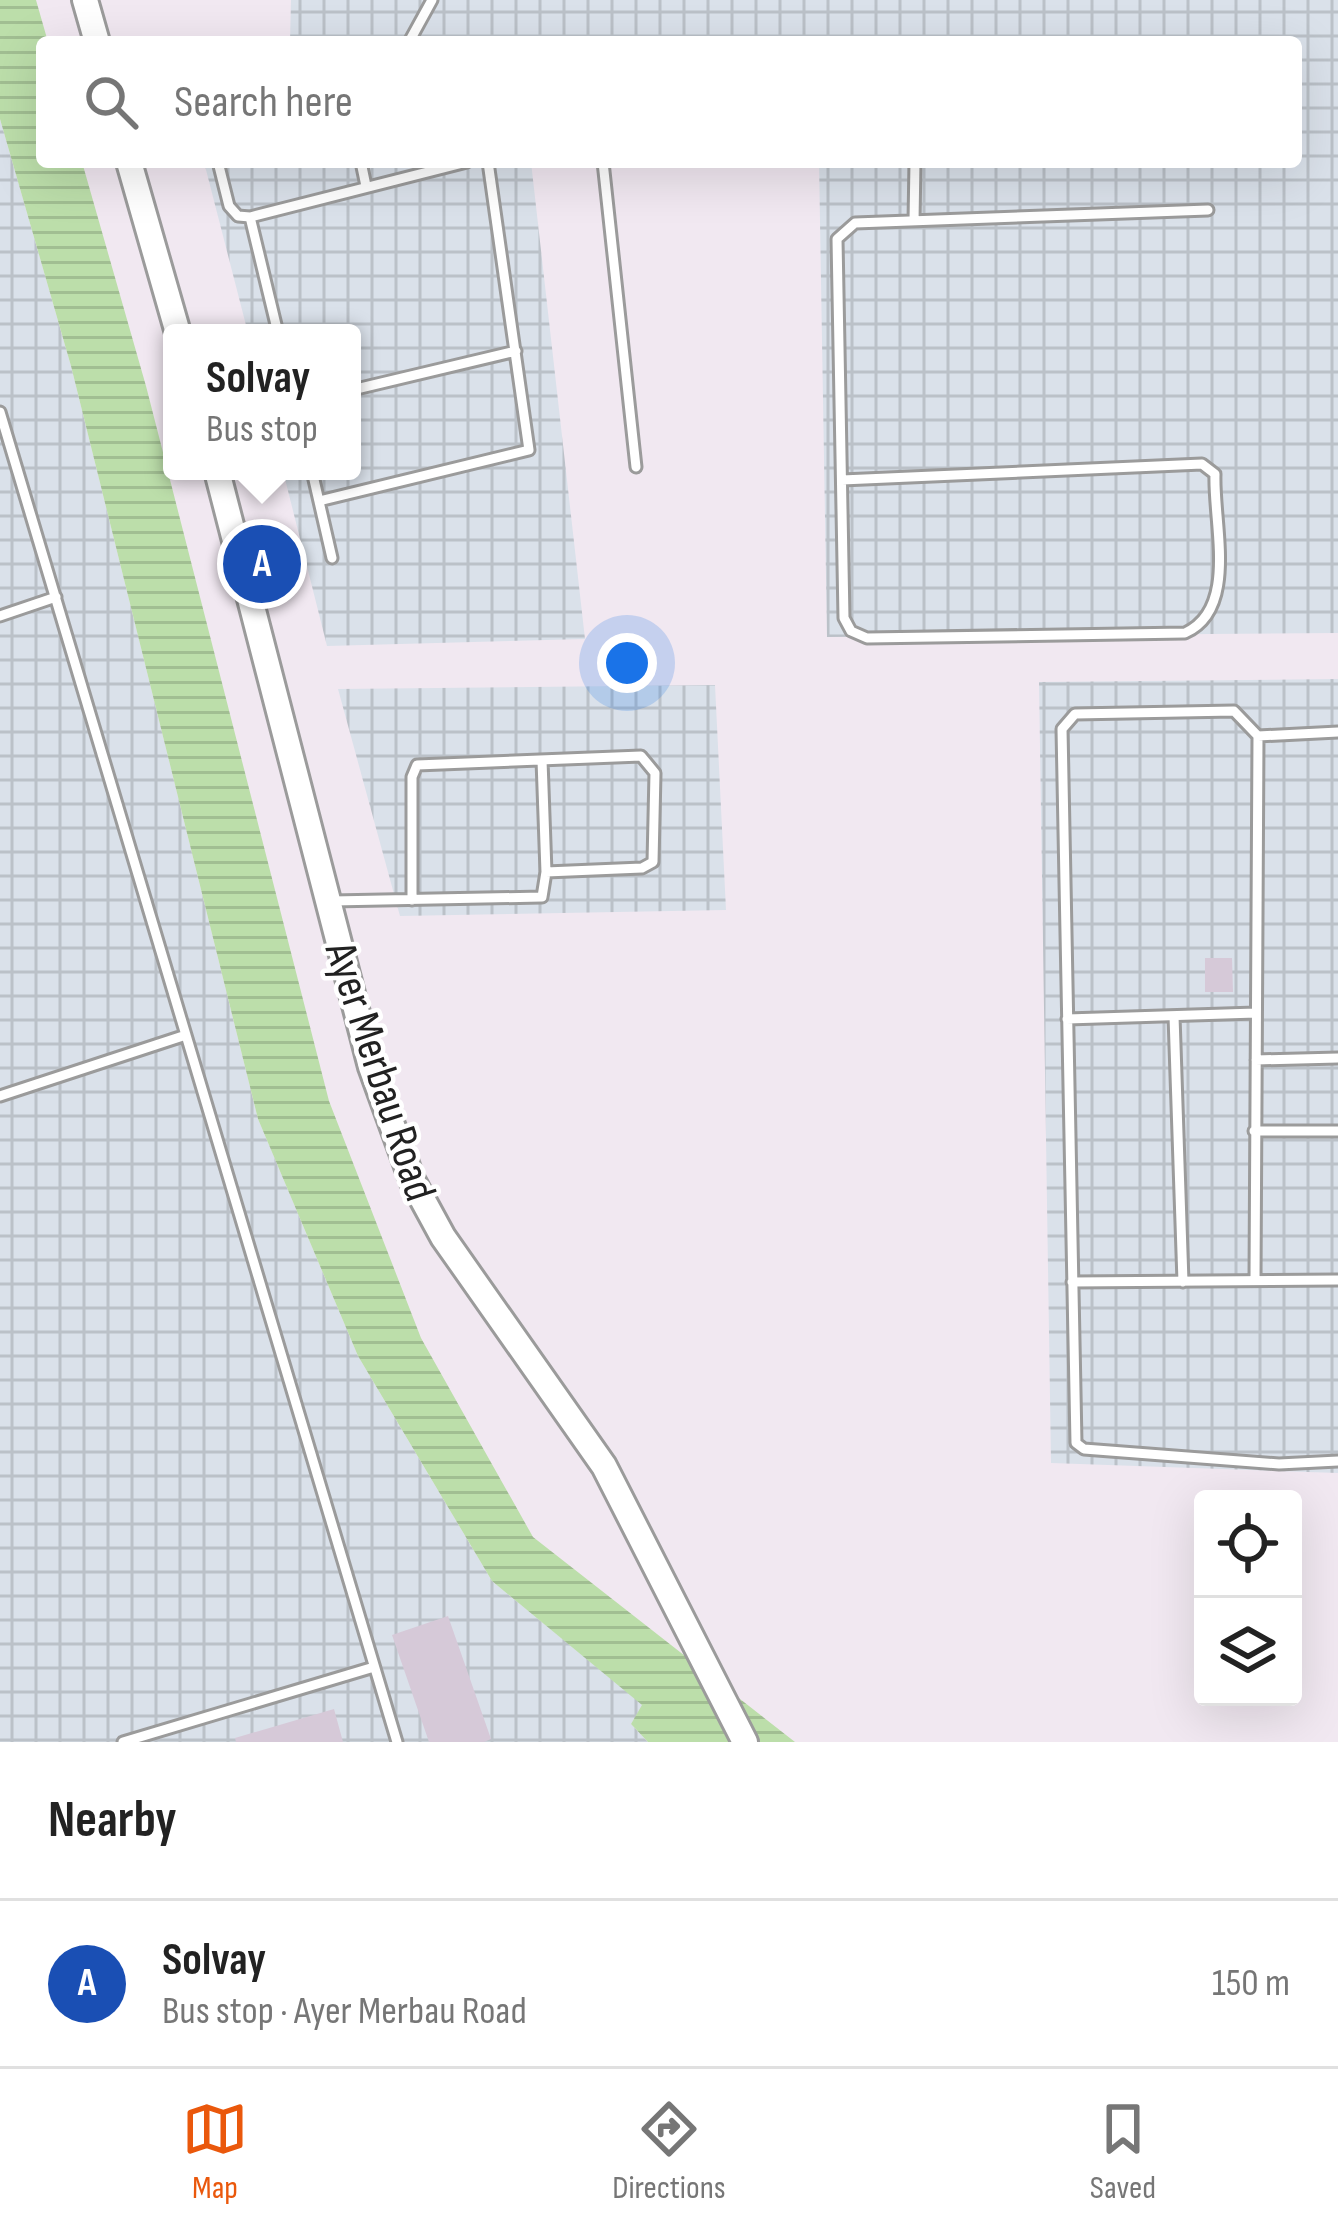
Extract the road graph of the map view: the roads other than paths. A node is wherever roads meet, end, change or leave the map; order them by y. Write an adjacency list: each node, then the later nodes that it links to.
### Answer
1 (85, 0): 3 (street)
2 (432, 0): 4 (lane)
3 (95, 36)
4 (412, 36)
5 (131, 168): 16 (street)
6 (220, 168): 14 (lane)
7 (362, 168): 12 (lane)
8 (442, 168): 12 (lane)
9 (489, 168): 18 (lane)
10 (604, 168): 21 (lane)
11 (915, 168): 15 (lane)
12 (366, 186): 14 (lane)
13 (1208, 210): 15 (lane)
14 (250, 217): 17 (lane)
15 (914, 220): 24 (lane)
16 (175, 324)
17 (276, 324)
18 (516, 351): 19 (lane); 25 (lane)
19 (361, 388)
20 (0, 412): 27 (lane)
21 (636, 467)
22 (219, 480): 34 (street, Ayer Merbau Road)
23 (314, 480): 25 (lane)
24 (842, 480): 24 (lane)
25 (319, 501): 26 (lane)
26 (332, 558)
27 (56, 597): 28 (lane); 38 (lane)
28 (0, 616)
29 (1338, 733): 30 (lane)
30 (1258, 736): 35 (lane); 37 (lane)
31 (542, 760): 32 (lane); 32 (lane); 33 (lane)
32 (546, 872): 33 (lane)
33 (412, 900): 34 (lane)
34 (328, 901): 52 (street, Ayer Merbau Road)
35 (1256, 1012): 36 (lane); 40 (lane)
36 (1174, 1016): 37 (lane); 47 (lane)
37 (1067, 1019): 46 (lane)
38 (186, 1035): 41 (lane); 49 (lane)
39 (1338, 1058): 40 (lane)
40 (1256, 1060): 42 (lane)
41 (0, 1096)
42 (1254, 1131): 43 (lane); 44 (lane)
43 (1338, 1131)
44 (1255, 1280): 45 (lane); 47 (lane)
45 (1338, 1280)
46 (1072, 1282): 47 (lane); 48 (lane)
47 (1184, 1282)
48 (1338, 1461)
49 (374, 1667): 50 (lane); 51 (lane)
50 (123, 1742)
51 (397, 1742)
52 (745, 1742)

